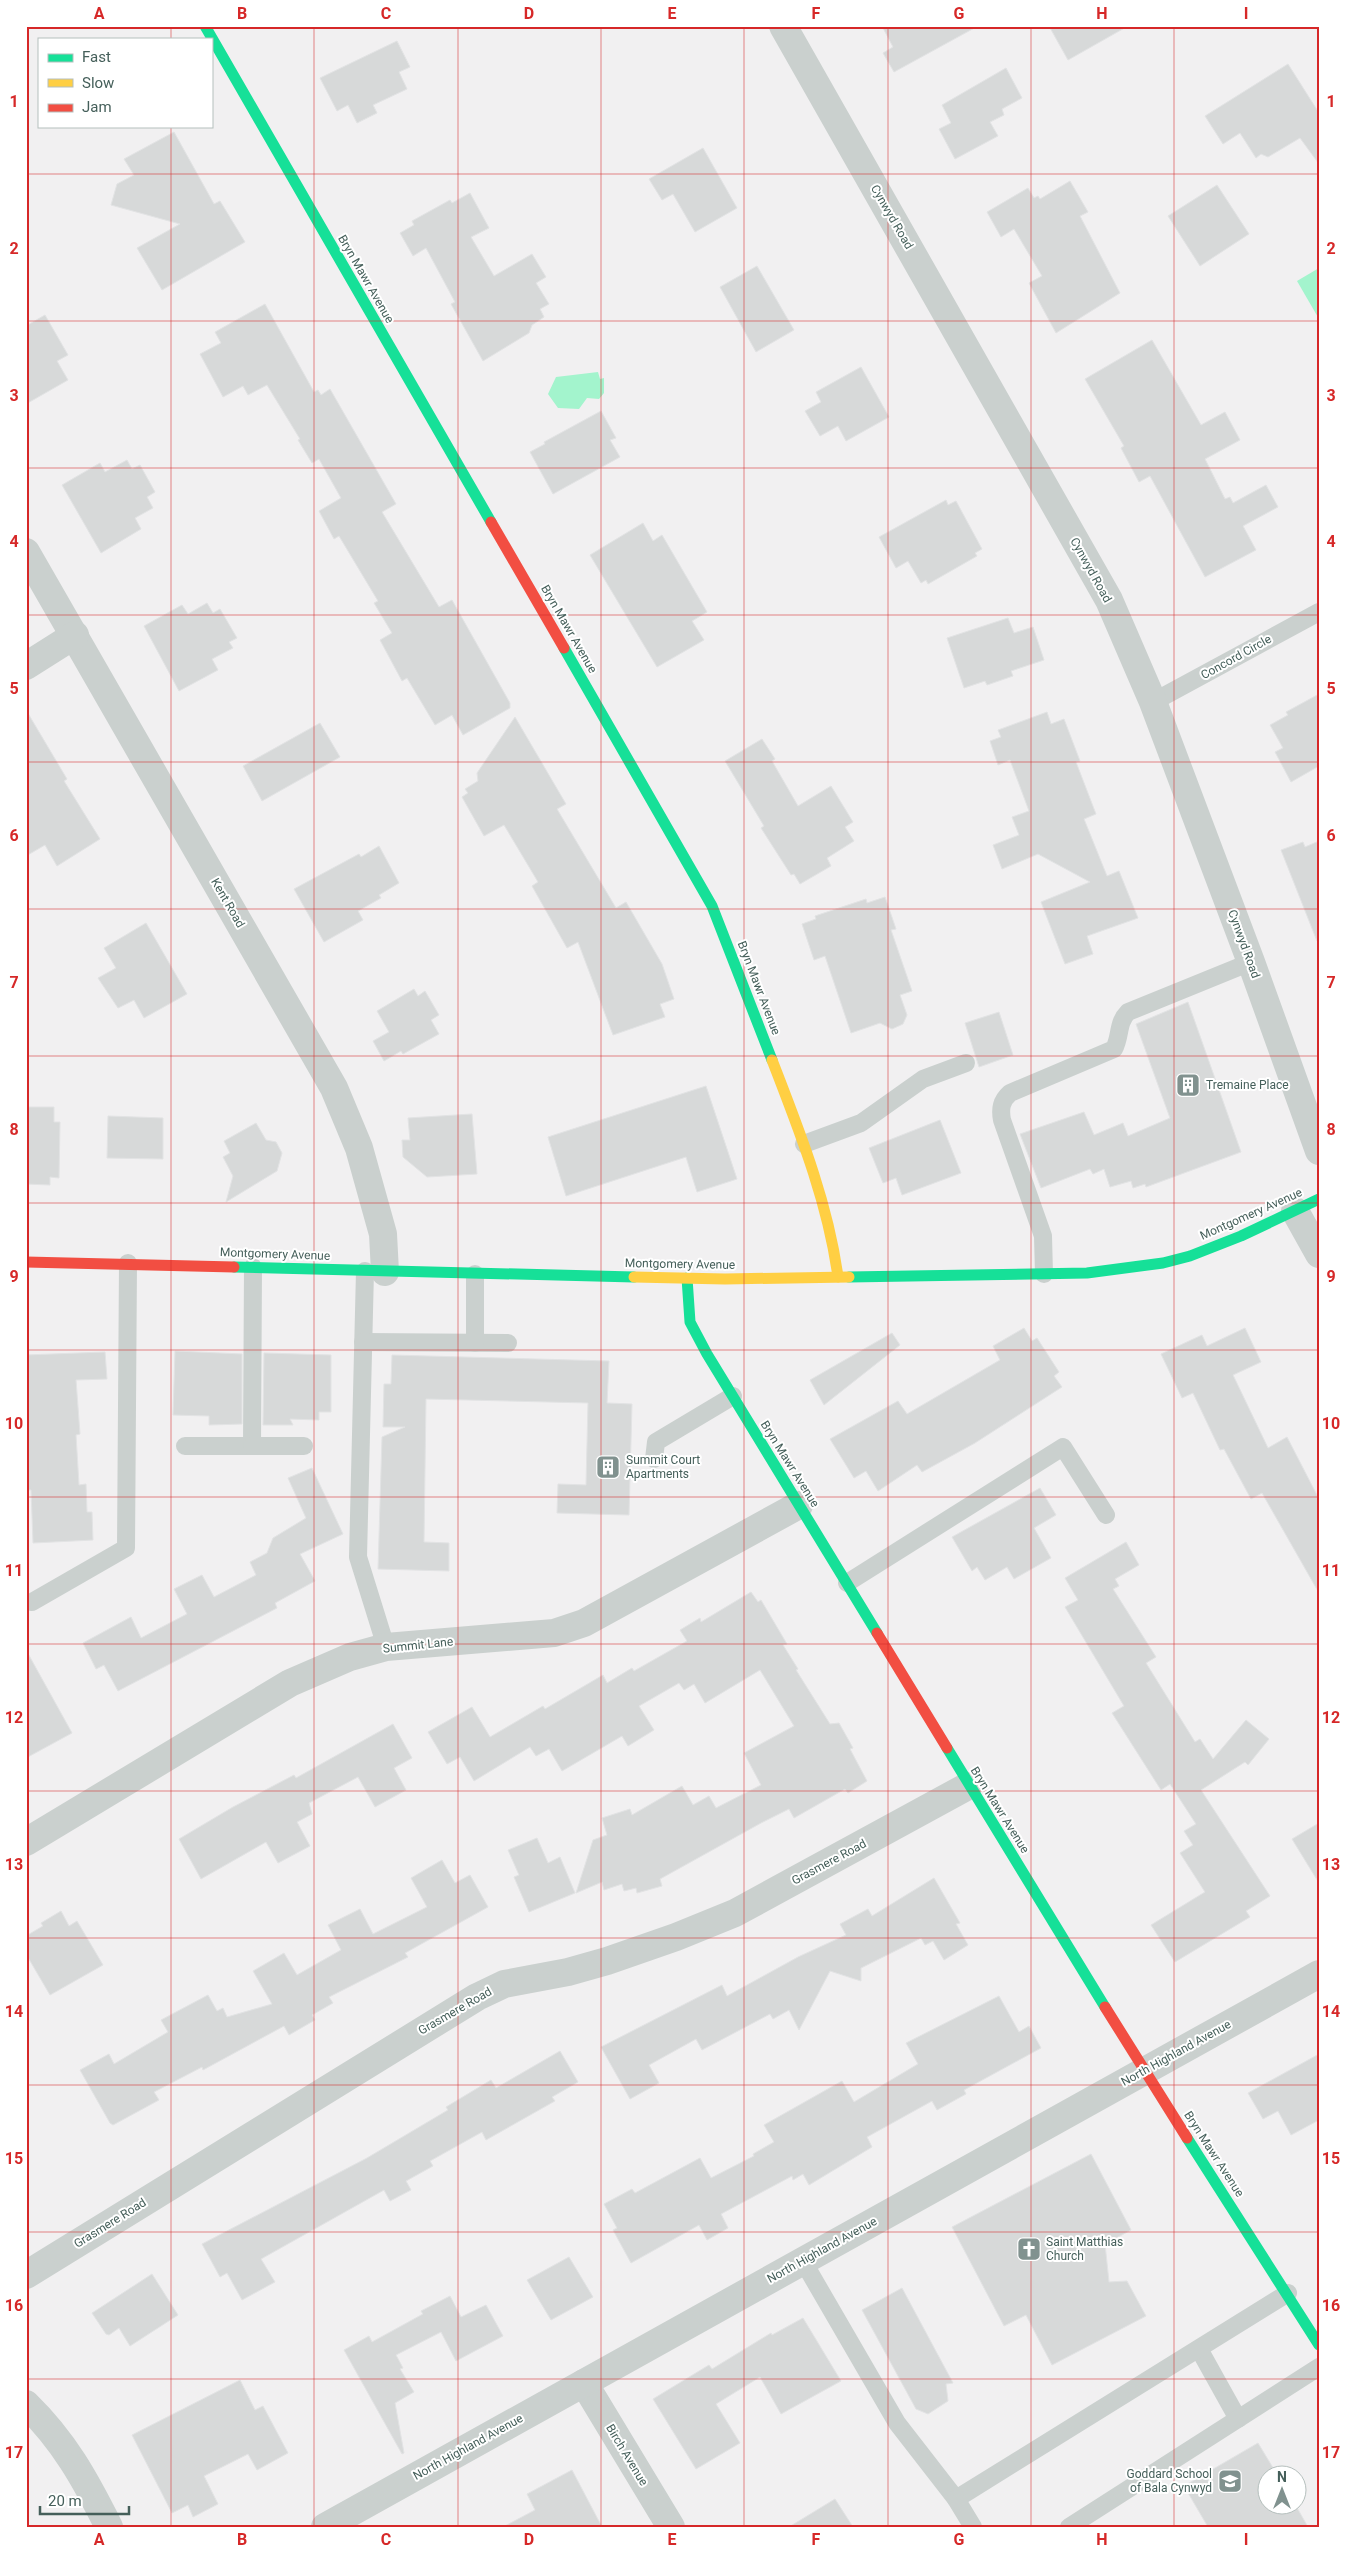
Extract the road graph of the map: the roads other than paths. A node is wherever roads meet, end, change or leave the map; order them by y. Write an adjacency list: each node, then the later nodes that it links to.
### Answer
1 (205, 26): 4 (street, Bryn Mawr Avenue)
2 (783, 26): 9 (street, Cynwyd Road)
3 (212, 38): 12 (street, Bryn Mawr Avenue)
4 (212, 38)
5 (26, 552): 7 (street, Kent Road)
6 (1319, 612): 9 (lane, Concord Circle)
7 (75, 635): 8 (street); 20 (street, Kent Road)
8 (26, 666)
9 (1153, 702): 10 (street, Cynwyd Road)
10 (1251, 962): 13 (street, Cynwyd Road); 22 (lane)
11 (966, 1063): 12 (lane)
12 (804, 1144): 23 (street, Bryn Mawr Avenue)
13 (1319, 1151)
14 (1319, 1199): 15 (street, Montgomery Avenue)
15 (1295, 1211): 16 (street); 22 (street, Montgomery Avenue)
16 (1319, 1254)
17 (26, 1262): 18 (street, Montgomery Avenue)
18 (128, 1263): 19 (street, Montgomery Avenue); 36 (lane)
19 (252, 1267): 20 (street, Montgomery Avenue); 30 (lane)
20 (375, 1272): 21 (street, Montgomery Avenue); 25 (lane)
21 (476, 1274): 24 (street, Montgomery Avenue); 26 (lane)
22 (1044, 1274): 23 (street, Montgomery Avenue)
23 (838, 1277): 24 (street, Montgomery Avenue)
24 (687, 1278): 28 (street, Bryn Mawr Avenue)
25 (363, 1342): 26 (lane); 37 (lane)
26 (475, 1343): 27 (lane)
27 (508, 1343)
28 (732, 1396): 32 (lane); 33 (street, Bryn Mawr Avenue)
29 (186, 1446): 30 (lane)
30 (252, 1446): 31 (lane)
31 (304, 1446)
32 (654, 1459)
33 (799, 1504): 35 (street, Bryn Mawr Avenue); 37 (street, Summit Lane)
34 (1106, 1515): 35 (lane)
35 (847, 1583): 38 (street, Bryn Mawr Avenue)
36 (32, 1602)
37 (386, 1647): 39 (street, Summit Lane)
38 (968, 1786): 41 (street, Bryn Mawr Avenue); 43 (street, Grasmere Road)
39 (26, 1842)
40 (1319, 1974): 41 (street, North Highland Avenue)
41 (1144, 2071): 42 (street, North Highland Avenue); 44 (street, Bryn Mawr Avenue)
42 (803, 2261): 48 (street, North Highland Avenue); 51 (lane)
43 (26, 2275)
44 (1288, 2293): 45 (street, Bryn Mawr Avenue); 46 (lane)
45 (1319, 2345)
46 (1199, 2348): 50 (lane); 51 (lane)
47 (1319, 2367): 50 (lane)
48 (584, 2382): 53 (street, North Highland Avenue); 54 (street, Birch Avenue)
49 (26, 2404): 52 (street)
50 (1238, 2418): 56 (lane)
51 (956, 2499): 55 (lane)
52 (109, 2527)
53 (325, 2527)
54 (671, 2527)
55 (973, 2527)
56 (1069, 2527)

